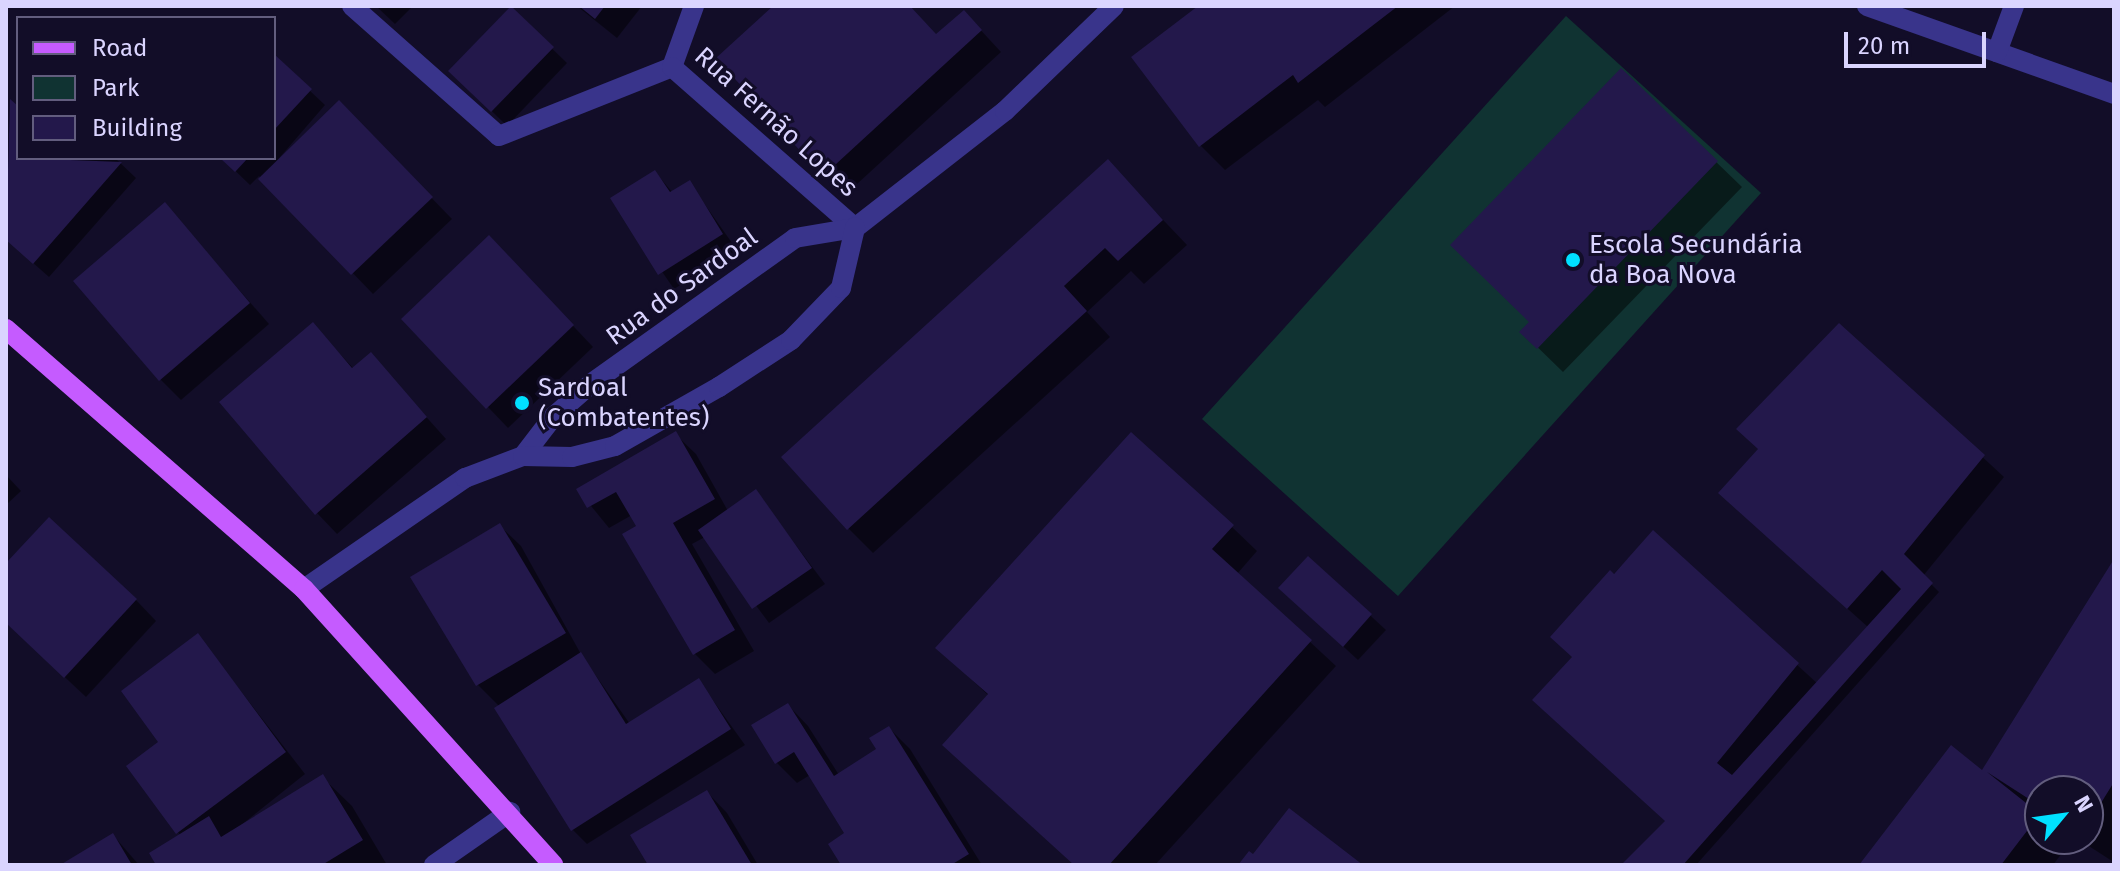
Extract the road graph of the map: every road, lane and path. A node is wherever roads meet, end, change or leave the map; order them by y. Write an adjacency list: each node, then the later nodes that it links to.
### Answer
1 (352, 6): 7 (street)
2 (694, 6): 7 (street, Rua Fernão Lopes)
3 (1114, 6): 9 (street, Rua do Sardoal)
4 (1867, 6): 6 (street)
5 (2014, 6): 6 (street)
6 (1997, 52): 8 (street)
7 (672, 67): 9 (street, Rua Fernão Lopes)
8 (2114, 94)
9 (855, 228): 11 (street, Rua do Sardoal); 11 (street)
10 (6, 329): 12 (main road)
11 (523, 456): 12 (street)
12 (304, 589): 13 (main road)
13 (510, 812): 14 (street); 15 (main road)
14 (434, 865)
15 (553, 865)

